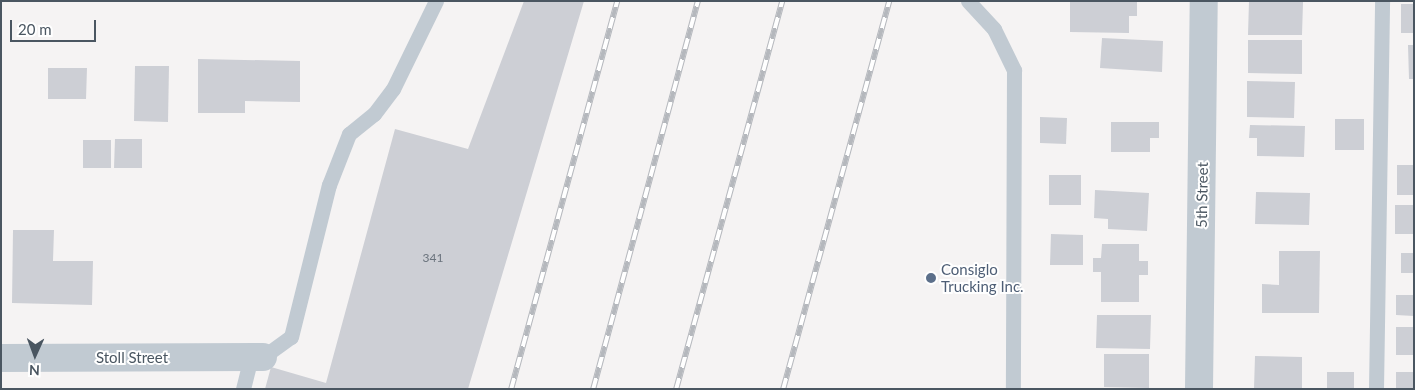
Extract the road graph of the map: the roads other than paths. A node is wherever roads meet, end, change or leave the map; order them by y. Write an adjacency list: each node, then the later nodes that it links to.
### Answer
1 (436, 1): 5 (lane)
2 (968, 1): 8 (lane)
3 (1204, 1): 9 (street, 5th Street)
4 (1382, 1): 10 (lane)
5 (257, 357): 6 (street, Stoll Street); 7 (lane)
6 (1, 358)
7 (243, 389)
8 (1013, 389)
9 (1199, 389)
10 (1376, 389)

